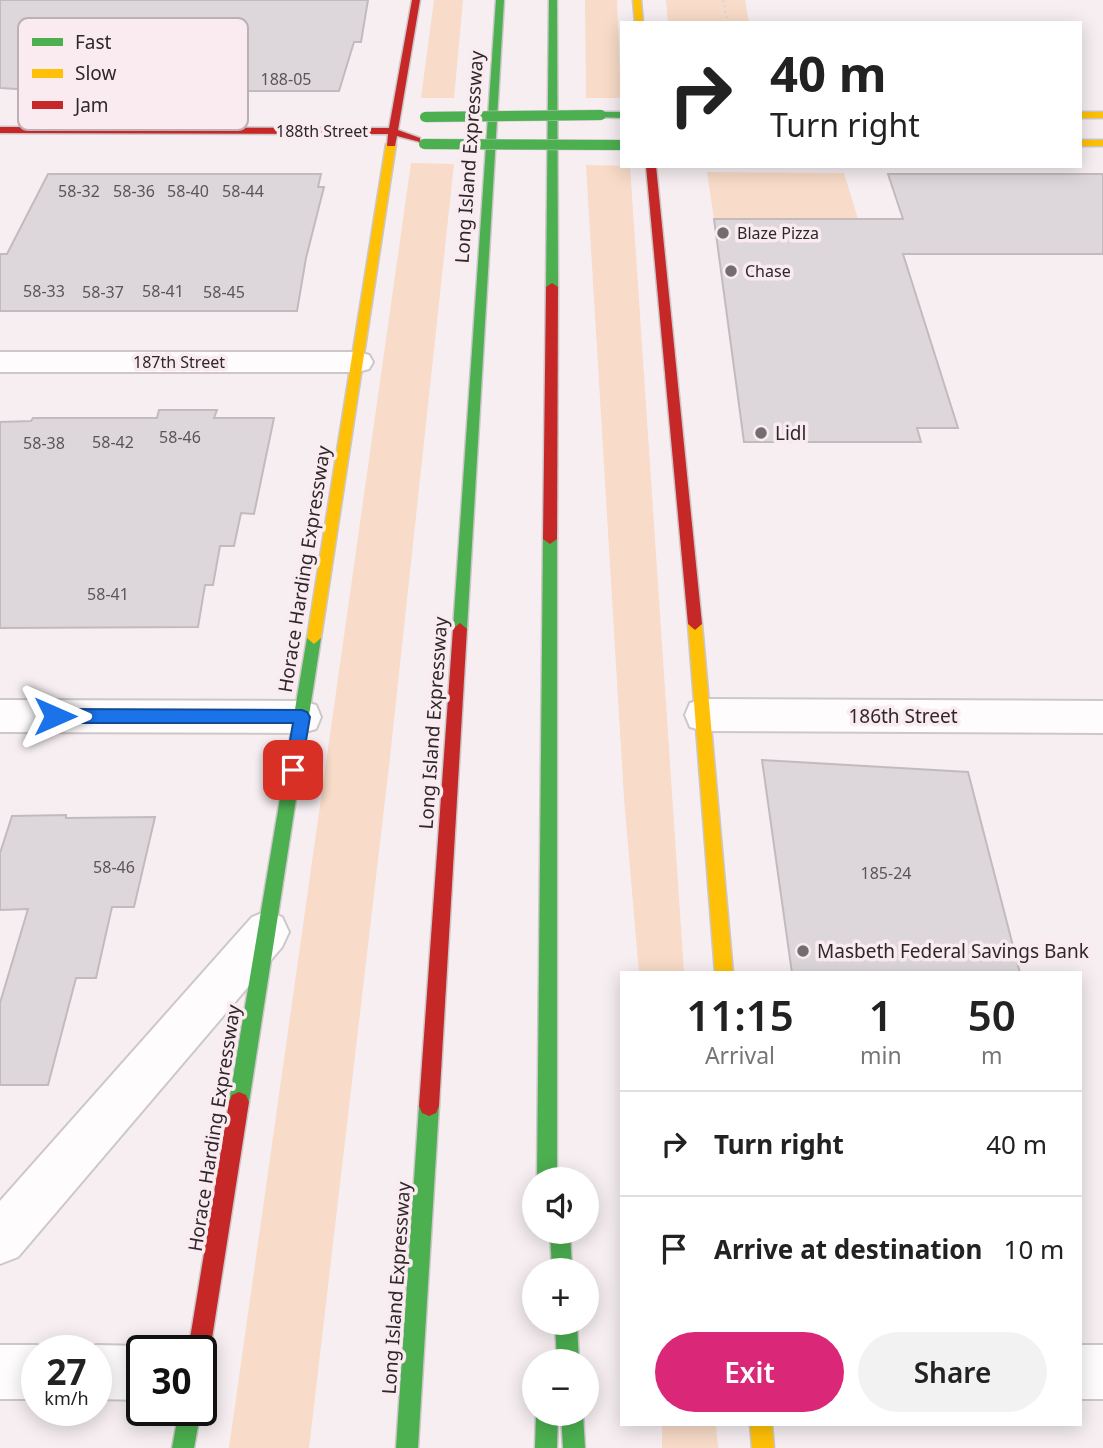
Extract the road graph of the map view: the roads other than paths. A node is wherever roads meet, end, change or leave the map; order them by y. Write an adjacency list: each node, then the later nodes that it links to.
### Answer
1 (416, 0): 10 (main road, Horace Harding Expressway)
2 (500, 0): 24 (main road, Long Island Expressway)
3 (553, 0): 23 (main road)
4 (638, 0): 5 (main road)
5 (639, 21)
6 (620, 115): 10 (main road, 188th Street, bridge)
7 (1082, 115): 8 (main road)
8 (1103, 115)
9 (0, 130): 10 (main road, 188th Street)
10 (393, 131): 13 (main road, 188th Street, bridge); 16 (main road, Horace Harding Expressway)
11 (1082, 143): 12 (main road)
12 (1103, 143)
13 (620, 145)
14 (651, 168): 17 (main road)
15 (0, 362): 16 (street, 187th Street)
16 (358, 362): 19 (main road, Horace Harding Expressway)
17 (704, 715): 20 (street, 186th Street); 22 (main road)
18 (0, 716): 19 (street)
19 (302, 717): 21 (main road, Horace Harding Expressway)
20 (1103, 717)
21 (267, 932): 27 (street); 28 (main road, Horace Harding Expressway)
22 (724, 971)
23 (548, 1052): 25 (main road); 26 (main road)
24 (428, 1122): 29 (main road); 39 (main road, Long Island Expressway)
25 (547, 1167)
26 (555, 1167)
27 (0, 1239)
28 (202, 1335)
29 (398, 1339)
30 (0, 1372): 31 (street)
31 (21, 1372)
32 (1082, 1372): 33 (street)
33 (1103, 1372)
34 (187, 1426): 38 (main road)
35 (547, 1426): 40 (main road)
36 (573, 1426): 41 (main road)
37 (761, 1426): 42 (main road)
38 (183, 1448)
39 (407, 1448)
40 (547, 1448)
41 (574, 1448)
42 (763, 1448)

